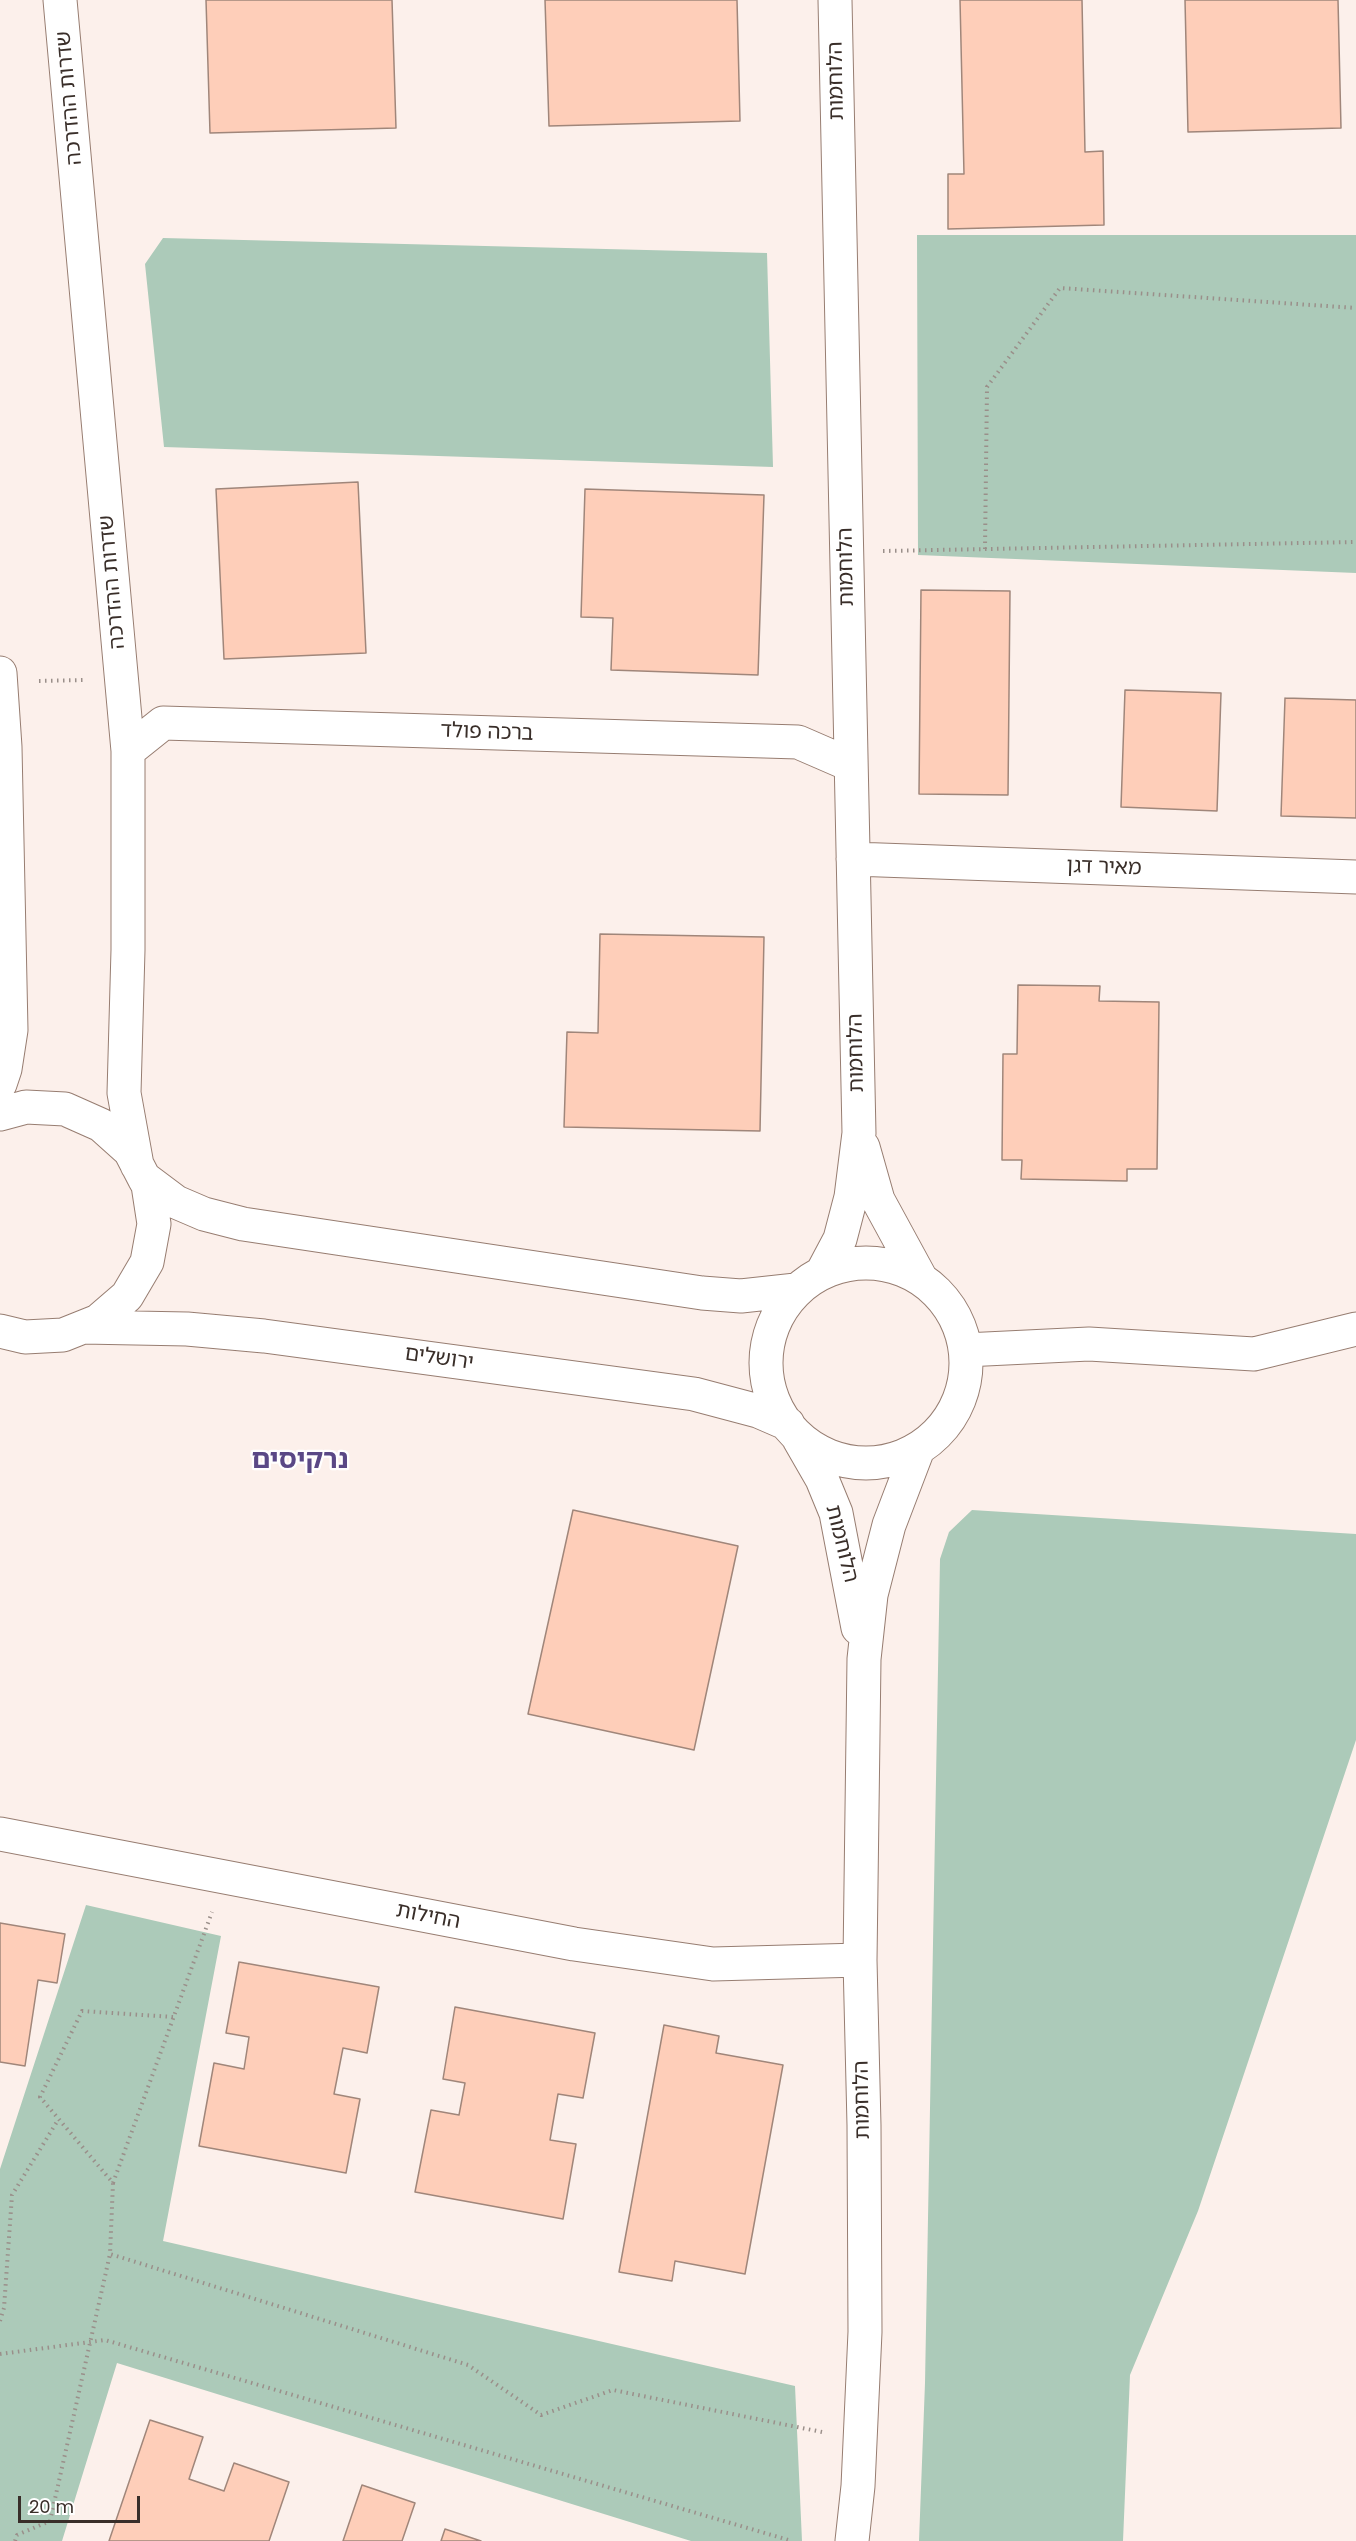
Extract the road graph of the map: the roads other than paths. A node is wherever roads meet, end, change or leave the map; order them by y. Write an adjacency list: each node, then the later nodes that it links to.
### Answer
1 (60, 0): 5 (street, שדרות ההדרכה)
2 (835, 0): 6 (street, הלוחמות)
3 (0, 674): 4 (street)
4 (2, 744): 9 (street)
5 (128, 751): 6 (street, ברכה פולד); 12 (street, שדרות ההדרכה)
6 (851, 765): 7 (street, הלוחמות)
7 (852, 859): 8 (street, מאיר דגן); 11 (street, הלוחמות)
8 (1356, 877)
9 (0, 1084)
10 (0, 1114): 12 (street)
11 (859, 1133): 13 (street, הלוחמות); 14 (street, הלוחמות)
12 (141, 1171): 15 (street); 16 (street, שדרות ההדרכה)
13 (823, 1272): 14 (street); 15 (street)
14 (921, 1279): 19 (street)
15 (796, 1290): 20 (street)
16 (83, 1327): 18 (street); 20 (street, ירושלים)
17 (1356, 1329): 19 (street)
18 (0, 1330)
19 (965, 1350): 21 (street)
20 (793, 1430): 21 (street); 22 (street, הלוחמות)
21 (918, 1449): 22 (street, הלוחמות)
22 (864, 1659): 24 (street, הלוחמות)
23 (0, 1834): 24 (street, החילות)
24 (860, 1960): 25 (street, הלוחמות)
25 (852, 2541)

